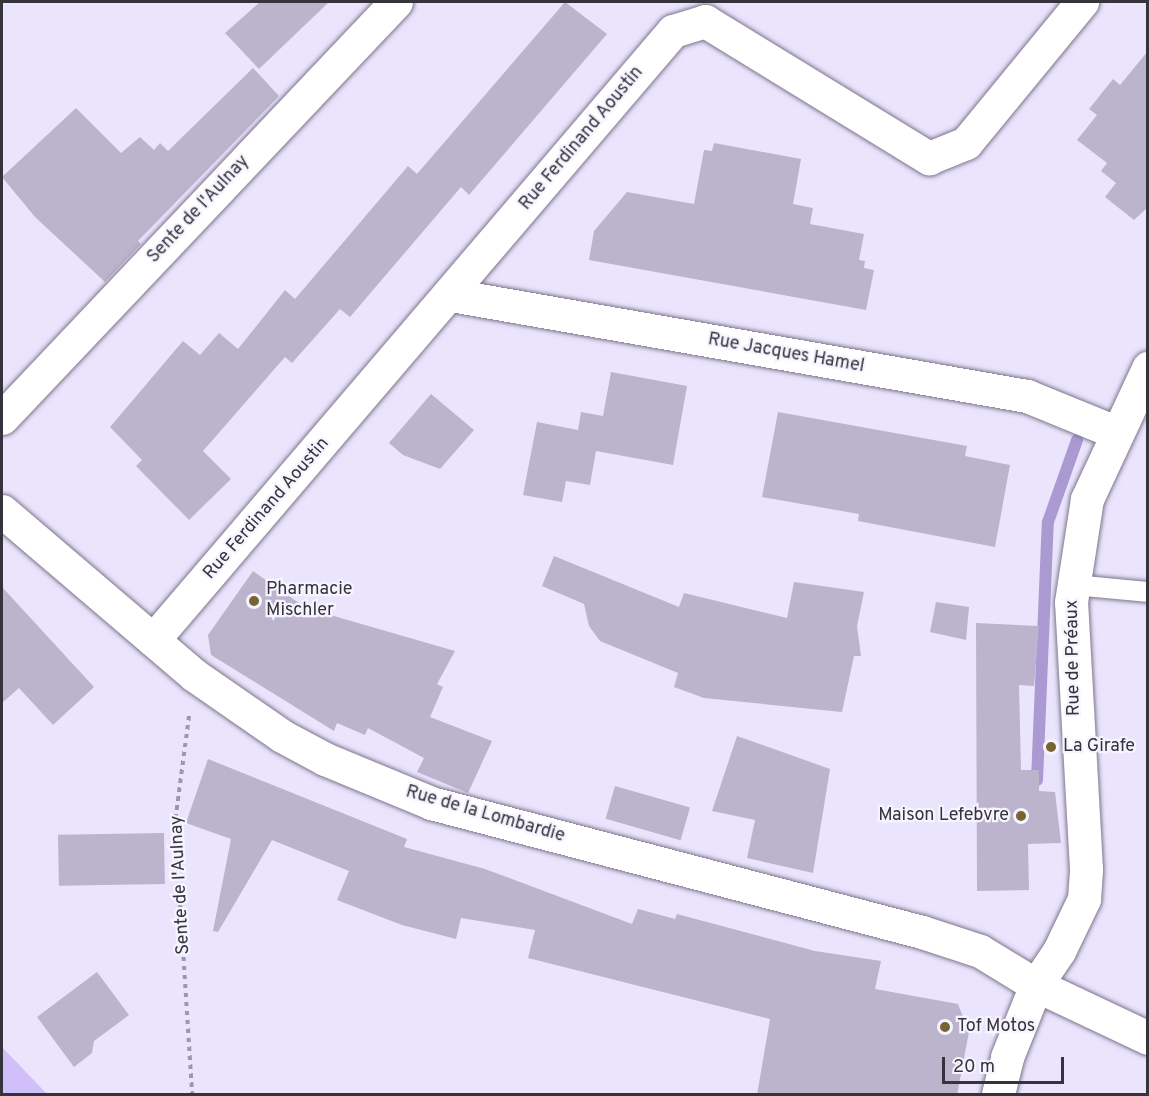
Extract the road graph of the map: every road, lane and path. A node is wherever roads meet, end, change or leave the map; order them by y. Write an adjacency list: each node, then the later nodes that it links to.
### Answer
1 (396, 2): 5 (street, Sente de l'Aulnay)
2 (1082, 2): 3 (street, Rue Ferdinand Aoustin)
3 (451, 295): 6 (street, Rue Jacques Hamel); 10 (street, Rue Ferdinand Aoustin)
4 (1148, 368): 6 (street, Rue de Préaux)
5 (2, 418)
6 (1115, 432): 8 (street, Rue de Préaux)
7 (2, 511): 10 (street, Rue de la Lombardie)
8 (1073, 585): 9 (lane); 12 (street, Rue de Préaux)
9 (1148, 592)
10 (153, 640): 11 (street, Rue de la Lombardie)
11 (194, 675): 12 (street, Rue de la Lombardie); 14 (path, Sente de l'Aulnay)
12 (1036, 986): 13 (street, Rue de la Lombardie); 15 (street, Rue de Préaux)
13 (1148, 1038)
14 (192, 1095)
15 (998, 1095)

